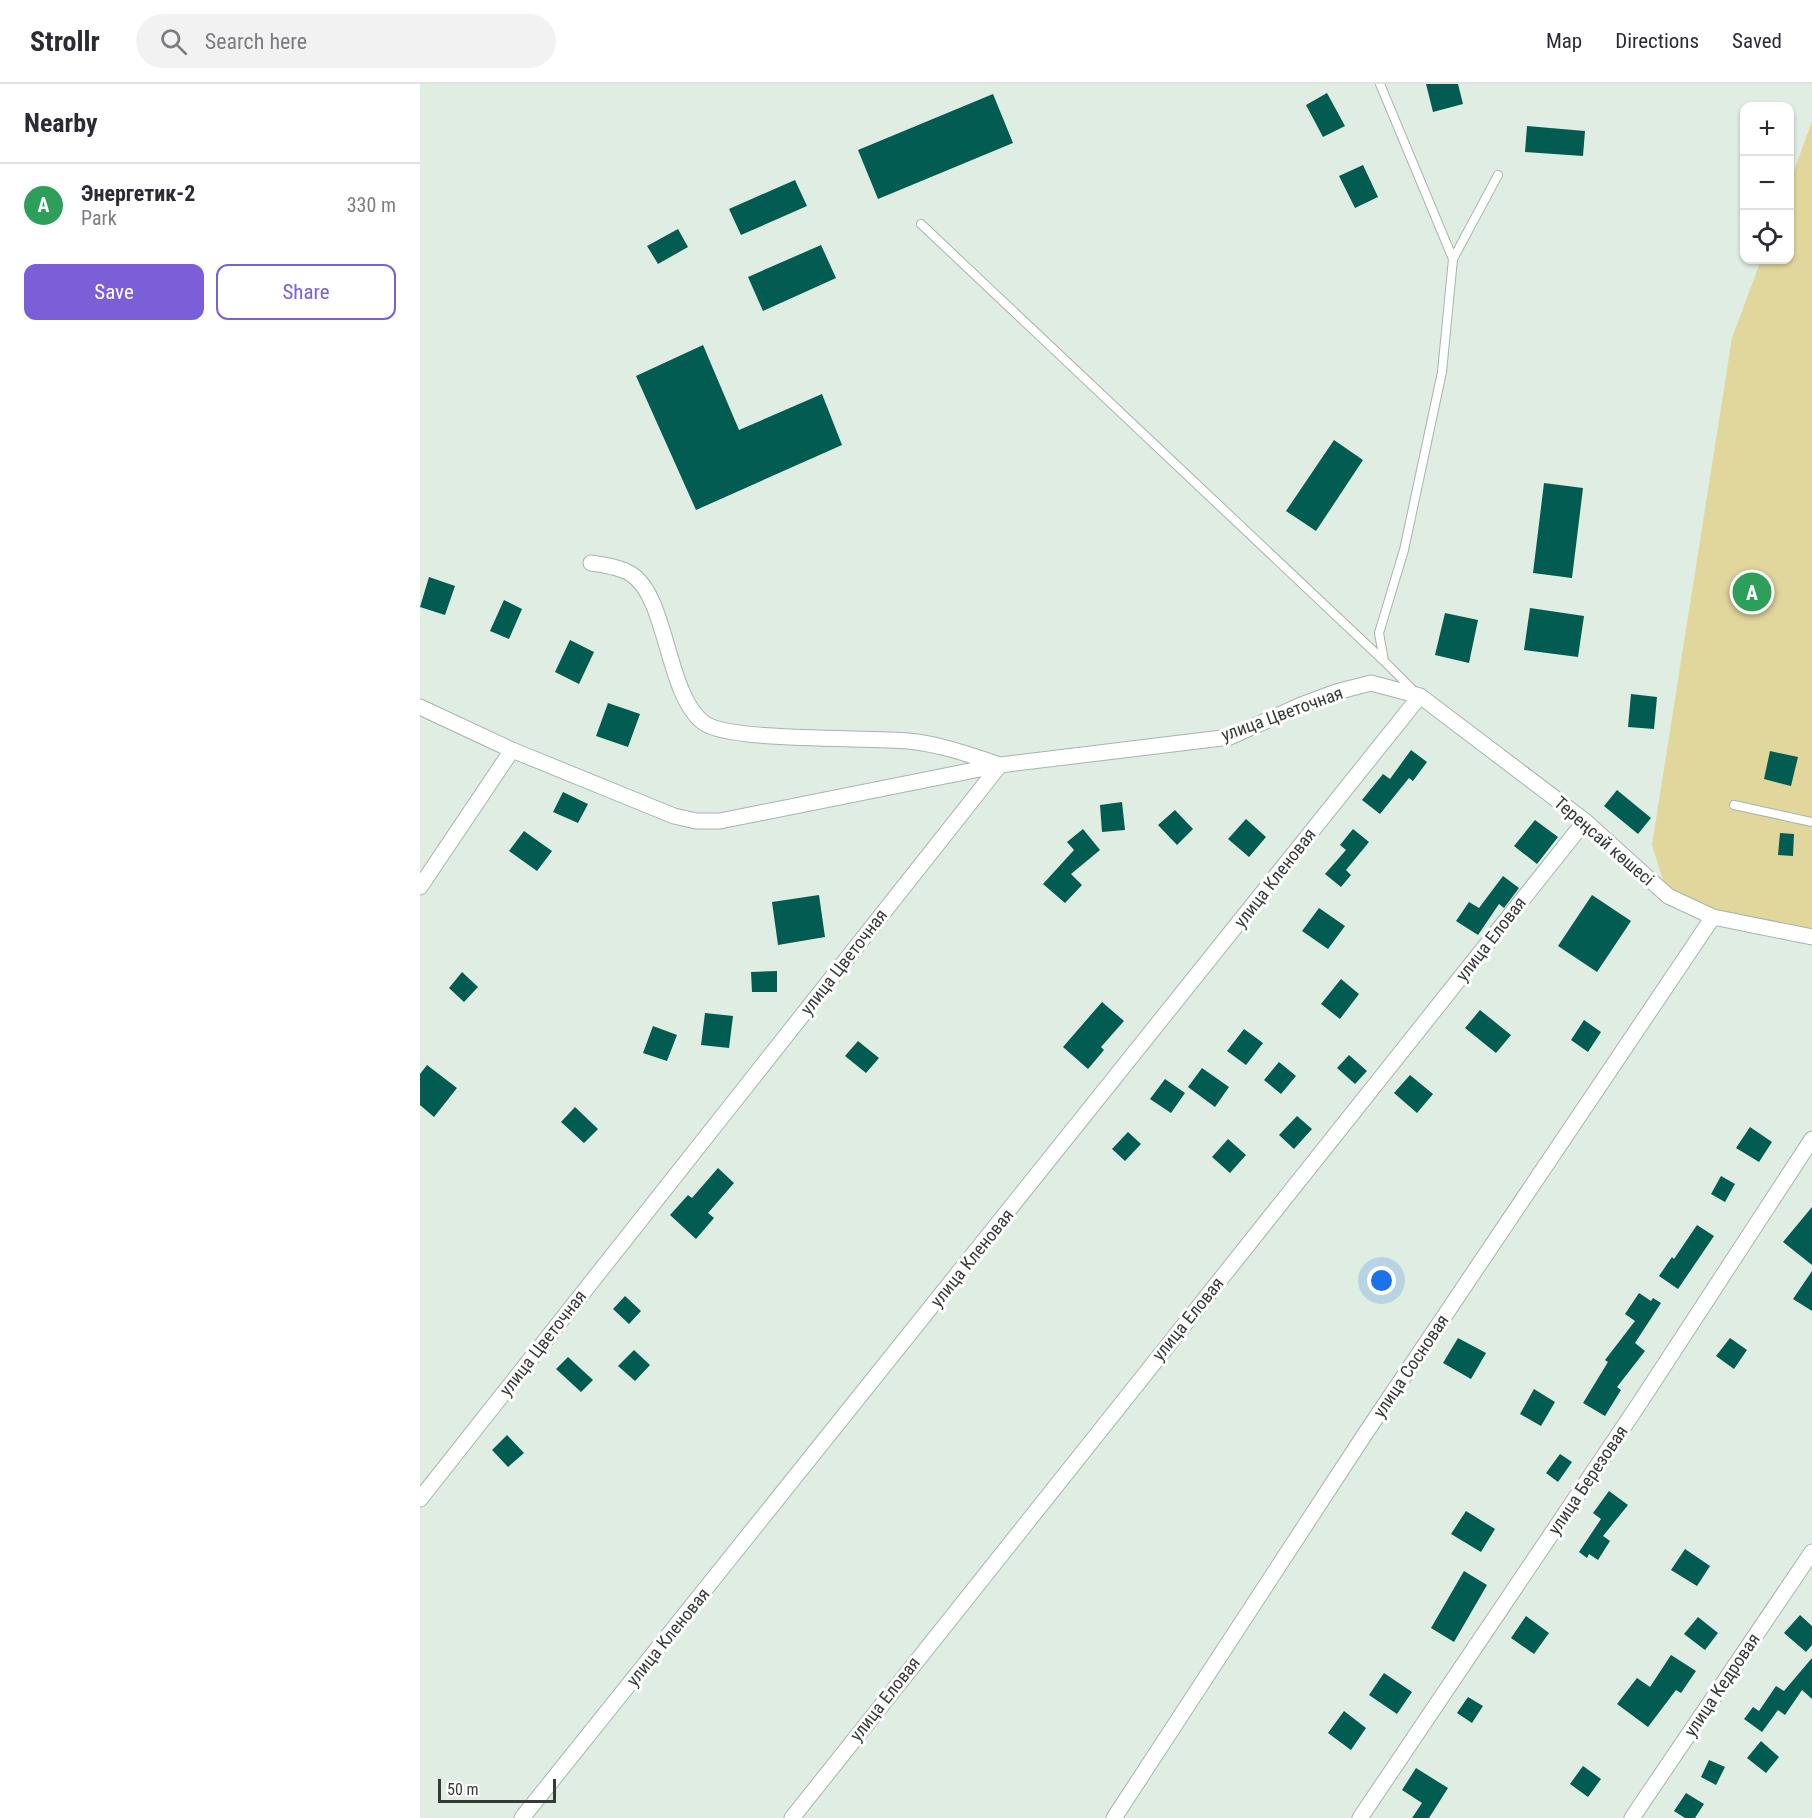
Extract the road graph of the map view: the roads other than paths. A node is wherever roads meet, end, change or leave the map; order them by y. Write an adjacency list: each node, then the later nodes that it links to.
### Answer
1 (1380, 84): 4 (lane)
2 (1498, 175): 4 (lane)
3 (921, 224): 6 (lane)
4 (1453, 259): 6 (lane)
5 (591, 563): 10 (street)
6 (1384, 661): 7 (lane)
7 (1420, 696): 10 (street, улица Цветочная); 12 (street, Тереңсай көшесі); 20 (street, улица Кленовая)
8 (420, 707): 9 (street)
9 (512, 750): 10 (street); 14 (street)
10 (1000, 765): 18 (street, улица Цветочная)
11 (1734, 804): 13 (lane)
12 (1585, 821): 15 (street, Тереңсай көшесі); 21 (street, улица Еловая)
13 (1812, 822)
14 (420, 887)
15 (1713, 917): 16 (street, Тереңсай көшесі); 22 (street, улица Сосновая)
16 (1812, 937)
17 (1812, 1139): 23 (street, улица Березовая)
18 (420, 1499)
19 (1812, 1552): 24 (street, улица Кедровая)
20 (522, 1818)
21 (792, 1818)
22 (1114, 1818)
23 (1360, 1818)
24 (1632, 1818)

